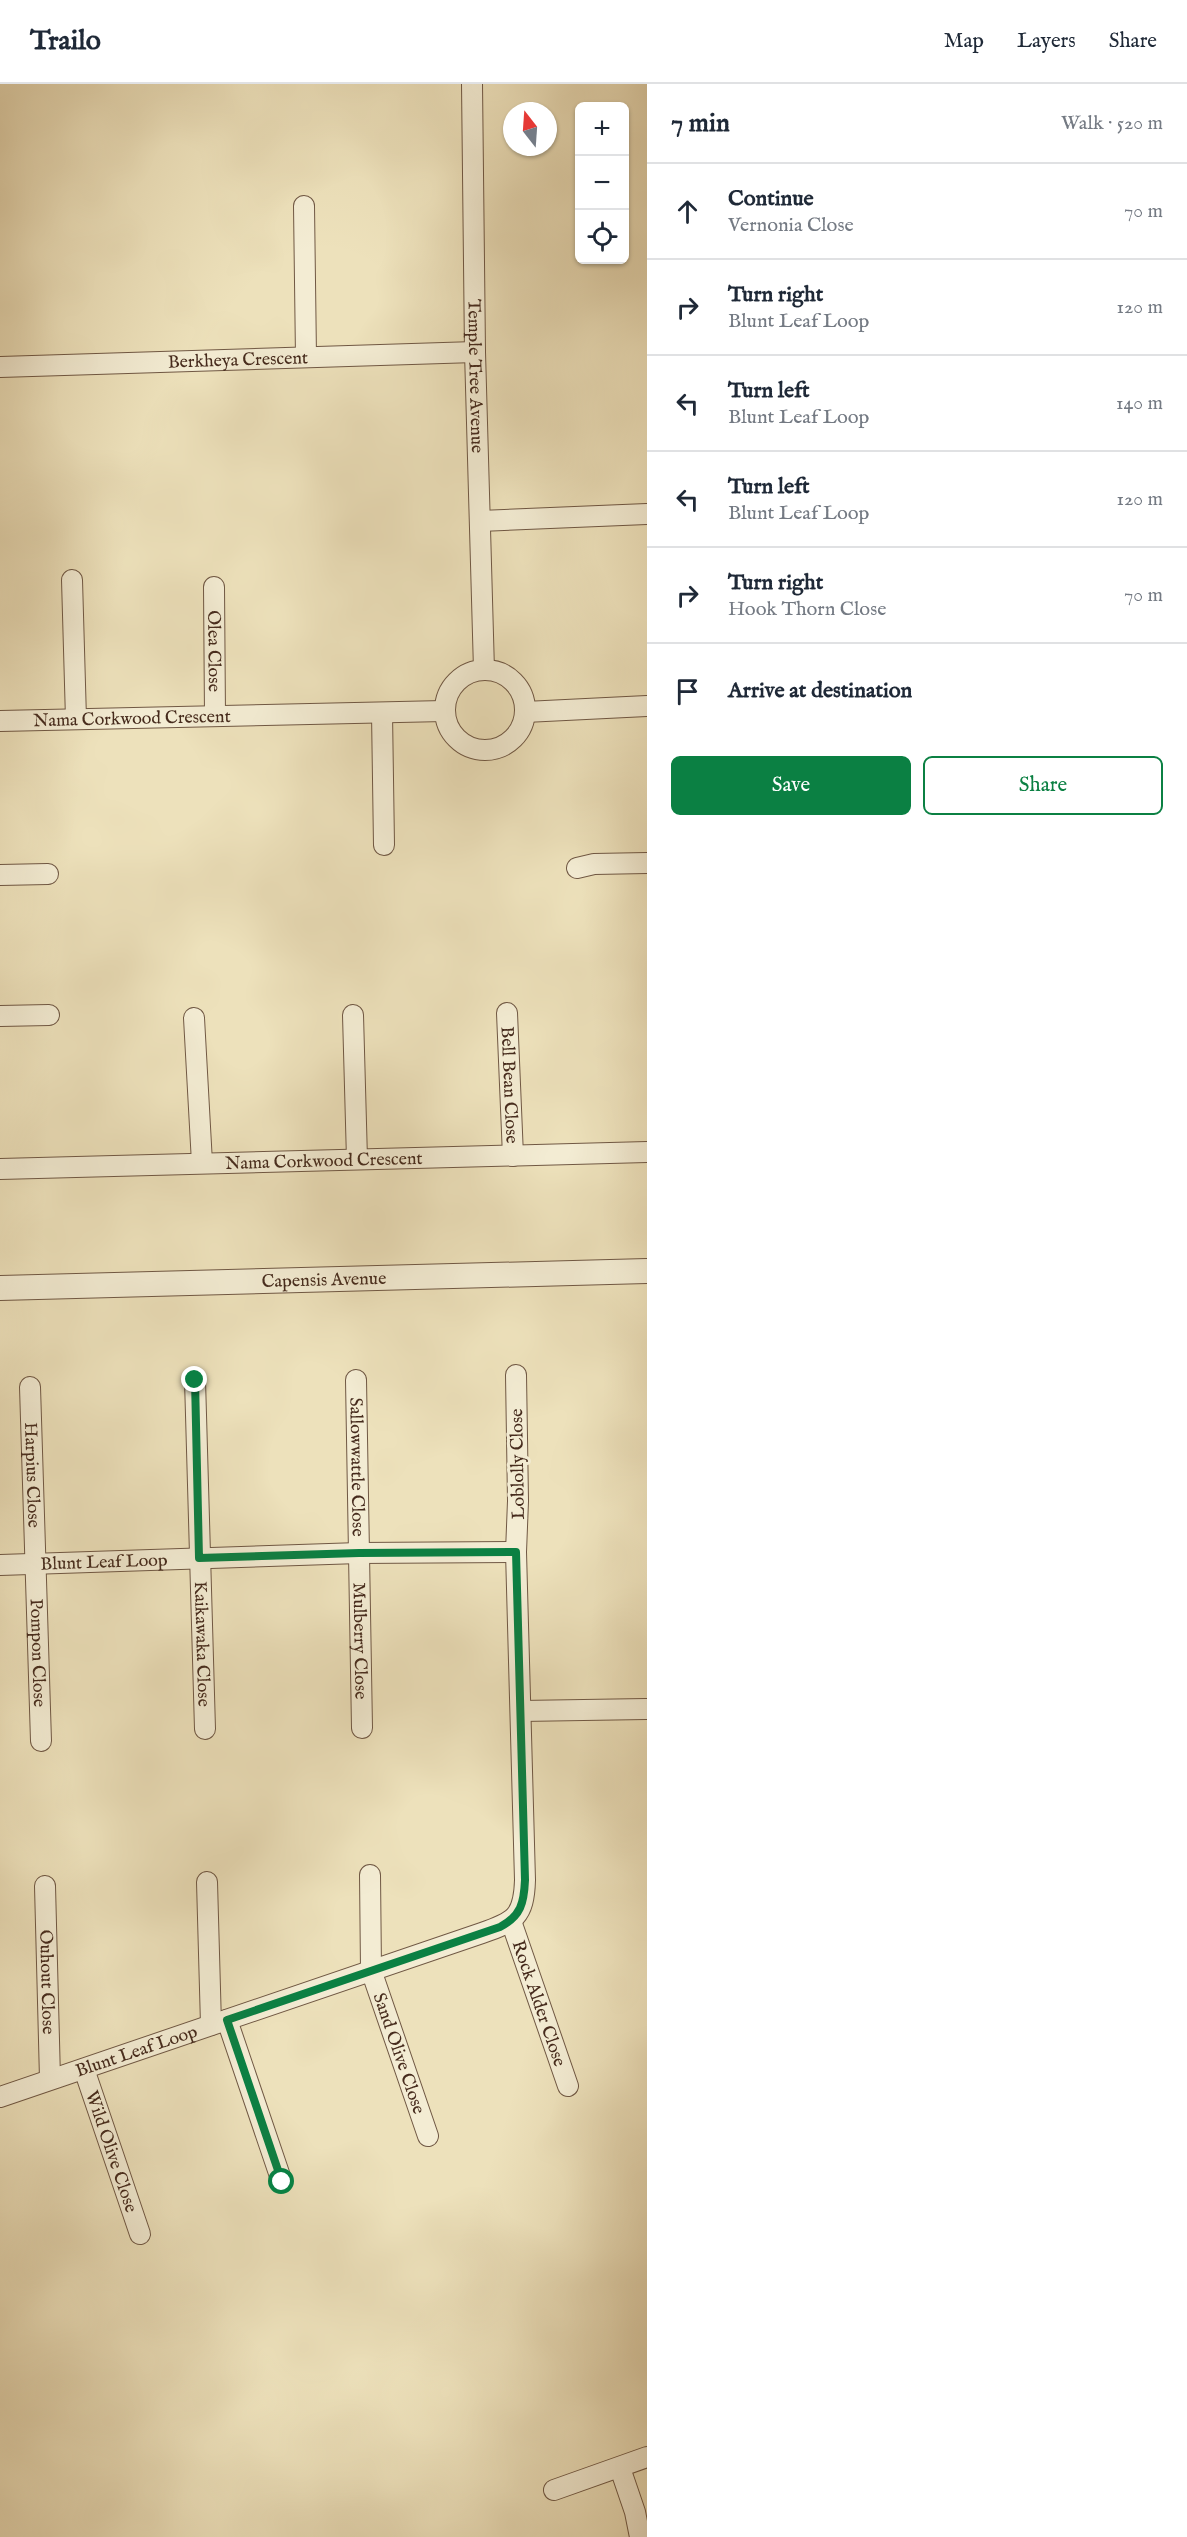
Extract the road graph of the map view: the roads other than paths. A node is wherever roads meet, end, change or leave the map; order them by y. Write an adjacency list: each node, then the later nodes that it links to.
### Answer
1 (472, 84): 3 (street, Temple Tree Avenue)
2 (304, 206): 4 (street)
3 (475, 352): 4 (street, Berkheya Crescent); 7 (street, Temple Tree Avenue)
4 (306, 357): 5 (street, Berkheya Crescent)
5 (0, 367)
6 (647, 514): 7 (street)
7 (480, 521): 10 (street, Temple Tree Avenue)
8 (72, 580): 16 (street)
9 (213, 587): 15 (street, Olea Close)
10 (484, 670): 12 (street); 13 (street)
11 (647, 706): 13 (street)
12 (444, 711): 13 (street); 14 (street, Nama Corkwood Crescent)
13 (525, 712)
14 (382, 713): 15 (street, Nama Corkwood Crescent); 18 (street)
15 (215, 716): 16 (street, Nama Corkwood Crescent)
16 (76, 719): 17 (street, Nama Corkwood Crescent)
17 (0, 721)
18 (384, 845)
19 (647, 863): 20 (street)
20 (576, 868)
21 (48, 874): 22 (street)
22 (0, 876)
23 (507, 1013): 29 (street, Bell Bean Close)
24 (49, 1015): 26 (street)
25 (353, 1015): 30 (street)
26 (0, 1016)
27 (194, 1018): 31 (street)
28 (647, 1152): 29 (street, Nama Corkwood Crescent)
29 (513, 1156): 30 (street, Nama Corkwood Crescent)
30 (357, 1159): 31 (street, Nama Corkwood Crescent)
31 (202, 1163): 32 (street, Nama Corkwood Crescent)
32 (0, 1169)
33 (647, 1271): 34 (street, Capensis Avenue)
34 (0, 1288)
35 (516, 1375): 39 (street, Loblolly Close)
36 (195, 1380): 41 (street, Kaikawaka Close)
37 (356, 1380): 40 (street, Sallowwattle Close)
38 (30, 1387): 42 (street, Harpius Close)
39 (516, 1552): 40 (street, Blunt Leaf Loop); 46 (street)
40 (359, 1553): 41 (street, Blunt Leaf Loop); 47 (street, Mulberry Close)
41 (199, 1558): 42 (street, Blunt Leaf Loop); 48 (street, Kaikawaka Close)
42 (34, 1564): 43 (street, Blunt Leaf Loop); 49 (street, Pompon Close)
43 (0, 1565)
44 (647, 1700): 45 (street)
45 (647, 1710): 46 (street)
46 (521, 1711): 53 (street)
47 (362, 1728)
48 (205, 1729)
49 (41, 1741)
50 (370, 1875): 54 (street, Sand Olive Close)
51 (207, 1882): 55 (street)
52 (45, 1886): 57 (street, Ouhout Close)
53 (511, 1921): 54 (street, Blunt Leaf Loop); 58 (street, Rock Alder Close)
54 (371, 1970): 55 (street, Blunt Leaf Loop); 60 (street, Sand Olive Close)
55 (219, 2023): 56 (street, Blunt Leaf Loop); 61 (street)
56 (84, 2069): 57 (street, Blunt Leaf Loop); 62 (street, Wild Olive Close)
57 (50, 2079): 59 (street, Blunt Leaf Loop)
58 (568, 2086)
59 (0, 2097)
60 (428, 2136)
61 (282, 2182)
62 (140, 2234)
63 (647, 2457): 64 (street)
64 (620, 2468): 65 (street); 66 (street)
65 (554, 2490)
66 (640, 2537)

